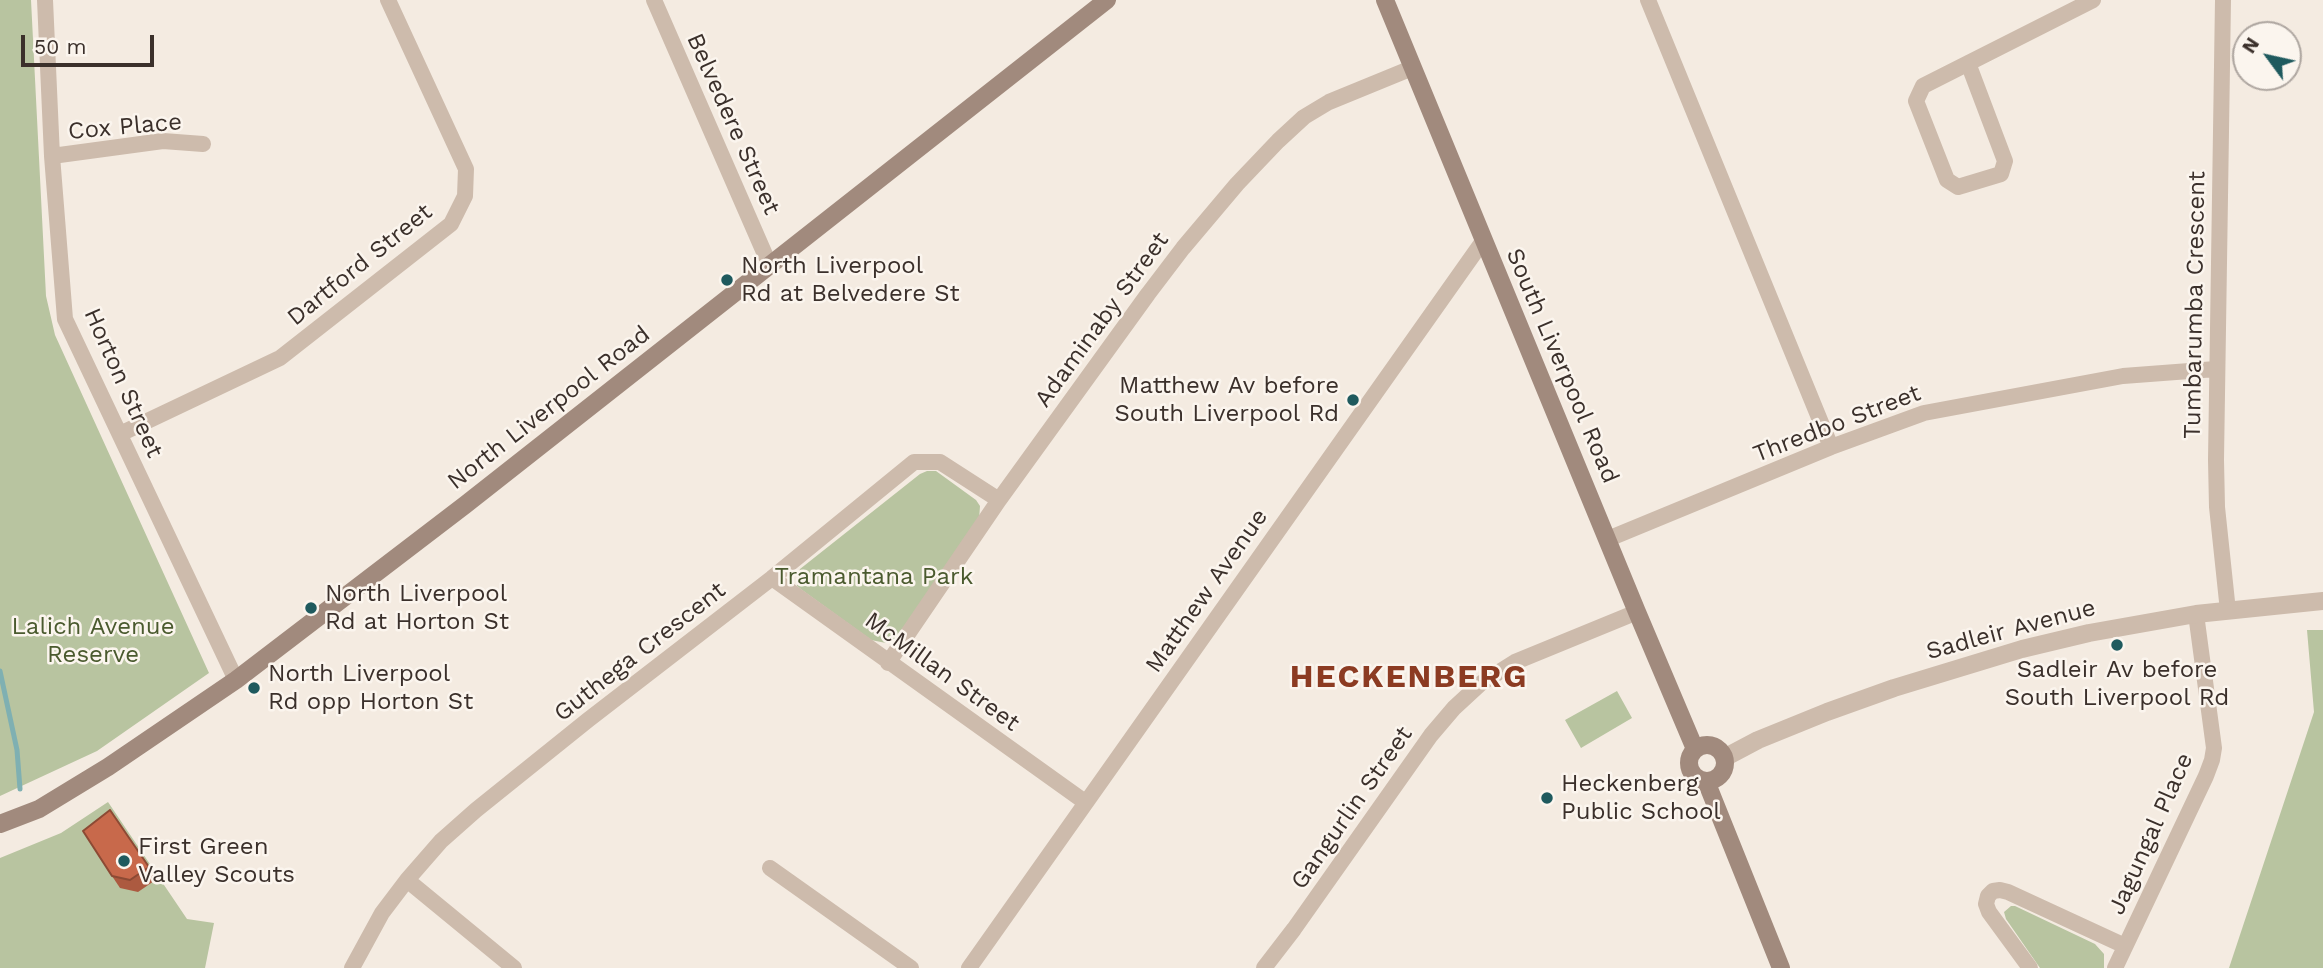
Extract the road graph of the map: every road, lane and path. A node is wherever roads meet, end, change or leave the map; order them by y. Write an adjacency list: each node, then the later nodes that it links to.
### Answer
1 (45, 0): 12 (street, Horton Street)
2 (388, 0): 16 (street, Dartford Street)
3 (1107, 0): 14 (main road, North Liverpool Road)
4 (1385, 0): 10 (main road, South Liverpool Road)
5 (1648, 0): 17 (street)
6 (2093, 0): 9 (street)
7 (2223, 0): 15 (street, Tumbarumba Crescent)
8 (658, 1): 14 (street, Belvedere Street)
9 (1968, 63): 9 (street)
10 (1412, 68): 13 (main road, South Liverpool Road); 18 (street, Adaminaby Street)
11 (203, 144): 12 (street, Cox Place)
12 (52, 156): 16 (street, Horton Street)
13 (1483, 241): 19 (main road, South Liverpool Road); 30 (street, Matthew Avenue)
14 (771, 266): 26 (main road, North Liverpool Road)
15 (2216, 369): 17 (street, Thredbo Street); 22 (street, Tumbarumba Crescent)
16 (120, 434): 26 (street, Horton Street)
17 (1831, 447): 19 (street, Thredbo Street)
18 (999, 500): 20 (street, Guthega Crescent); 25 (street, Adaminaby Street)
19 (1608, 539): 23 (main road, South Liverpool Road)
20 (772, 578): 25 (street, McMillan Street); 33 (street, Guthega Crescent)
21 (2323, 601): 22 (street, Sadleir Avenue)
22 (2228, 611): 24 (street, Sadleir Avenue)
23 (1637, 612): 27 (main road, South Liverpool Road); 39 (street, Gangurlin Street)
24 (2196, 614): 28 (street, Sadleir Avenue); 34 (street, Jagungal Place)
25 (888, 663): 30 (street, McMillan Street)
26 (236, 680): 31 (main road, North Liverpool Road)
27 (1695, 749): 28 (main road); 29 (main road)
28 (1724, 758): 29 (main road)
29 (1706, 781): 40 (main road)
30 (1085, 802): 38 (street, Matthew Avenue)
31 (0, 824)
32 (770, 867): 37 (street)
33 (407, 880): 35 (street, Guthega Crescent); 36 (street)
34 (2125, 946): 41 (street, Jagungal Place); 42 (street, Jagungal Place)
35 (352, 968)
36 (514, 968)
37 (911, 968)
38 (970, 968)
39 (1264, 968)
40 (1782, 968)
41 (2029, 968)
42 (2115, 968)

